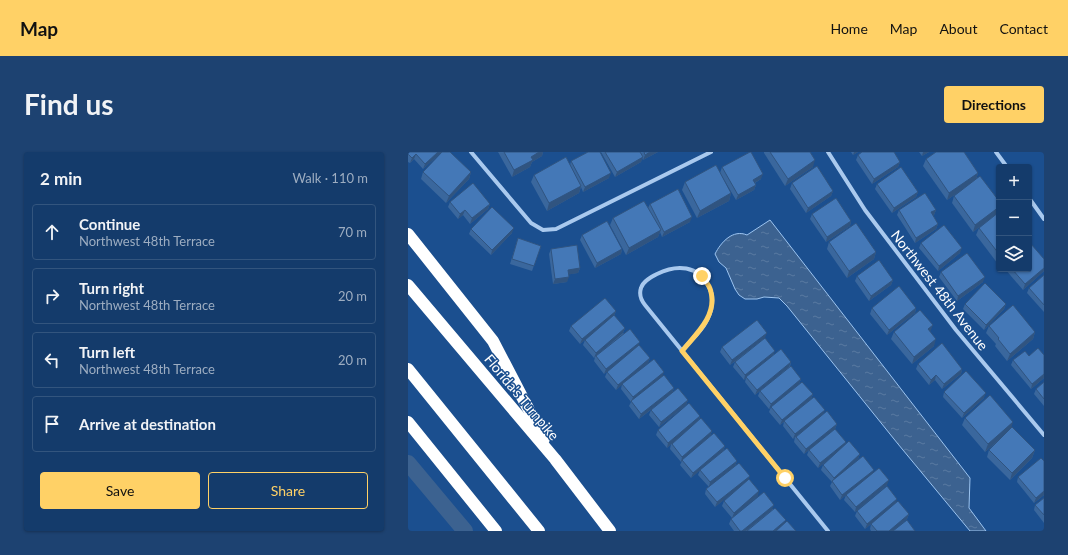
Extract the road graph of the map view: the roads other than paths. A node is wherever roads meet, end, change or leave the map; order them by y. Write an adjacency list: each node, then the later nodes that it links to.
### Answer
1 (471, 152): 2 (street)
2 (711, 152)
3 (828, 152): 13 (street, Northwest 48th Avenue)
4 (996, 152): 5 (street)
5 (1005, 164)
6 (1030, 200): 7 (street)
7 (1044, 219)
8 (408, 234): 14 (highway)
9 (408, 285): 14 (highway, Florida's Turnpike)
10 (682, 351): 10 (street); 18 (street)
11 (408, 369): 16 (highway)
12 (408, 422): 15 (highway)
13 (1044, 435)
14 (555, 460): 17 (highway, Florida's Turnpike)
15 (496, 531)
16 (539, 531)
17 (610, 531)
18 (828, 531)

